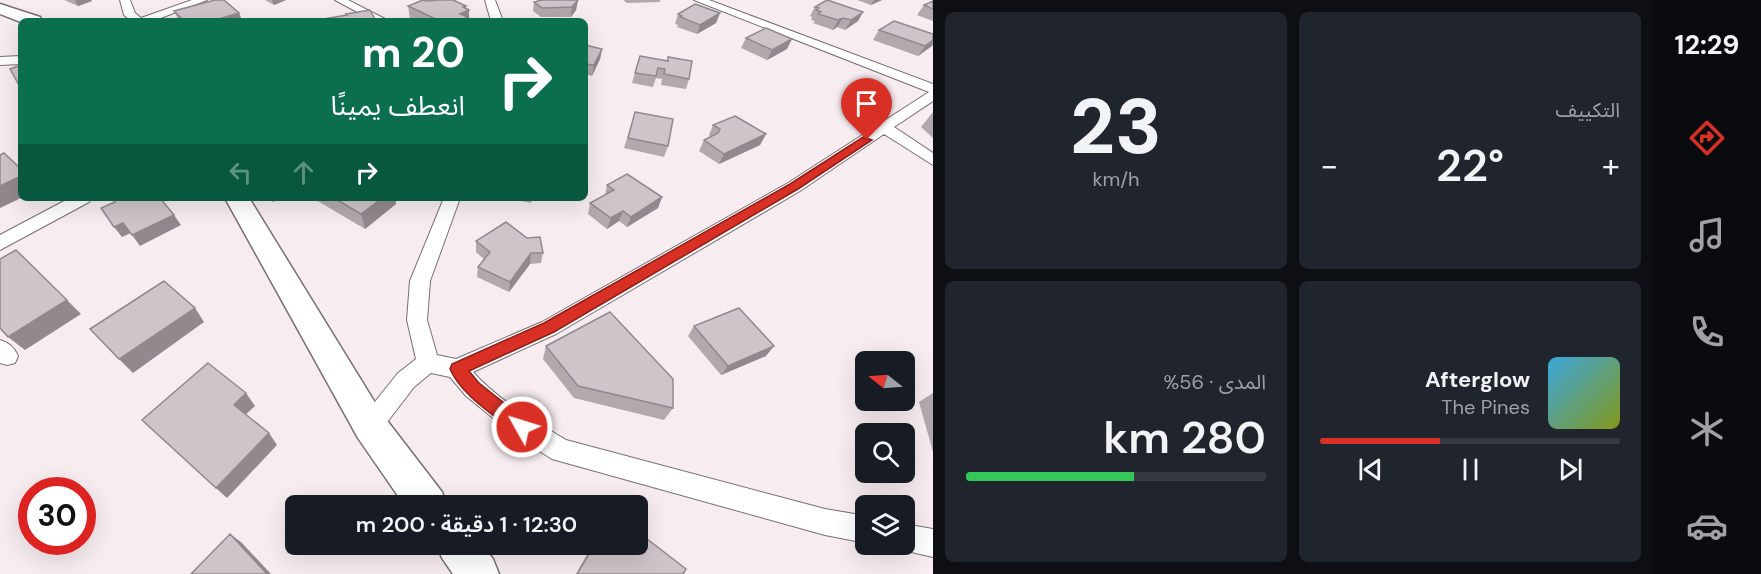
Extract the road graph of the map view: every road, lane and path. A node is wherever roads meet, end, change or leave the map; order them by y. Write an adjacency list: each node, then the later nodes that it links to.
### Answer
1 (125, 0): 8 (street)
2 (202, 0): 9 (street)
3 (340, 0): 10 (street)
4 (490, 0): 11 (street)
5 (699, 0): 14 (street)
6 (0, 9): 7 (main road)
7 (26, 18)
8 (135, 18)
9 (149, 18)
10 (377, 18)
11 (496, 18)
12 (18, 60): 13 (street)
13 (0, 61)
14 (933, 89)
15 (933, 95): 16 (street)
16 (885, 128): 17 (street); 23 (street)
17 (933, 160)
18 (77, 201): 21 (street)
19 (239, 201): 24 (main road)
20 (451, 201): 22 (street)
21 (0, 243)
22 (428, 363): 23 (street); 24 (street)
23 (457, 369): 26 (street)
24 (370, 426): 25 (main road)
25 (420, 495)
26 (855, 528)
27 (915, 540): 28 (street)
28 (933, 543)
29 (464, 555): 30 (main road)
30 (478, 574)

